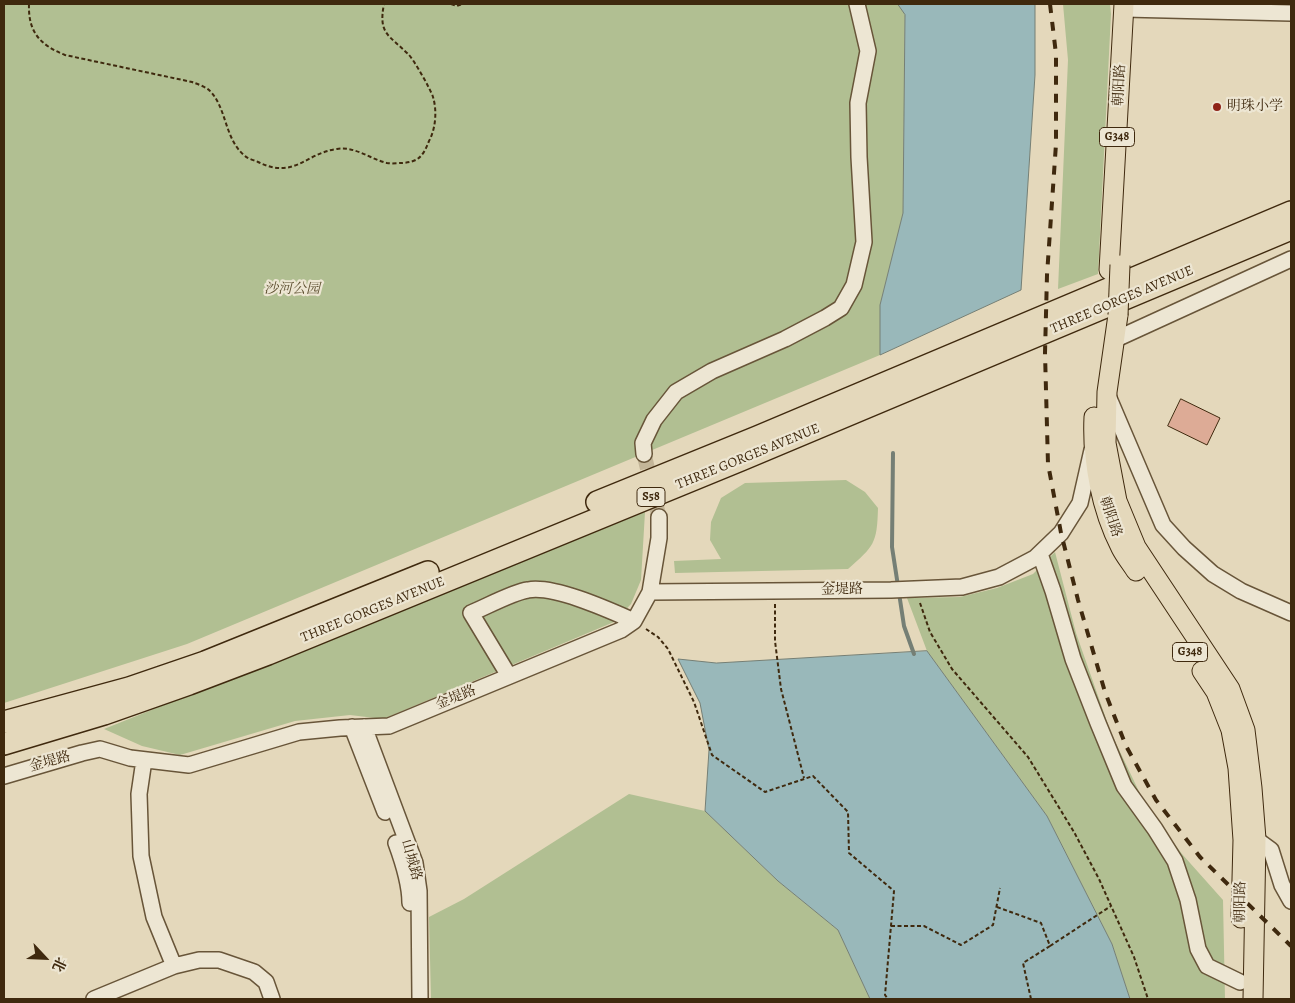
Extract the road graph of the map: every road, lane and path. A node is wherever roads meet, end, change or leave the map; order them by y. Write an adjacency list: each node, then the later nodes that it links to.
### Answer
1 (29, 4): 2 (path)
2 (384, 4)
3 (451, 4): 4 (path)
4 (462, 4)
5 (857, 4): 15 (street)
6 (1131, 6): 7 (street); 11 (main road, 朝阳路 / G348)
7 (1291, 13)
8 (1291, 212): 24 (highway, THREE GORGES AVENUE / S58)
9 (1291, 229): 26 (highway, THREE GORGES AVENUE / S58)
10 (1291, 259): 12 (street)
11 (1113, 317): 12 (main road, 朝阳路 / G348); 14 (main road, 朝阳路 / G348)
12 (1114, 340): 13 (main road, 朝阳路 / G348)
13 (1107, 392): 21 (street); 30 (main road, 朝阳路 / G348)
14 (1093, 443): 17 (street); 38 (main road, 朝阳路 / G348)
15 (644, 454)
16 (659, 517): 20 (street)
17 (1040, 554): 18 (street); 38 (street)
18 (912, 589): 19 (street, 金堤路); 33 (path)
19 (776, 591): 20 (street, 金堤路); 29 (path)
20 (650, 592): 22 (street)
21 (1291, 613)
22 (634, 621): 23 (street, 金堤路); 23 (street); 29 (path)
23 (510, 676): 25 (street, 金堤路)
24 (4, 722)
25 (358, 727): 27 (street, 金堤路); 41 (street, 山城路); 42 (street, 山城路)
26 (4, 744)
27 (144, 760): 28 (street, 金堤路); 37 (street)
28 (4, 776)
29 (804, 778): 35 (path)
30 (1256, 839): 32 (street); 46 (main road, 朝阳路 / G348)
31 (1000, 888): 34 (path)
32 (1291, 901)
33 (1111, 906): 36 (path); 45 (path)
34 (996, 907): 35 (path); 36 (path)
35 (891, 926): 43 (path)
36 (1050, 946): 44 (path)
37 (174, 966): 39 (street); 40 (street)
38 (1240, 991)
39 (94, 999)
40 (272, 999)
41 (410, 999)
42 (420, 999)
43 (888, 999)
44 (1031, 999)
45 (1148, 999)
46 (1253, 999)

